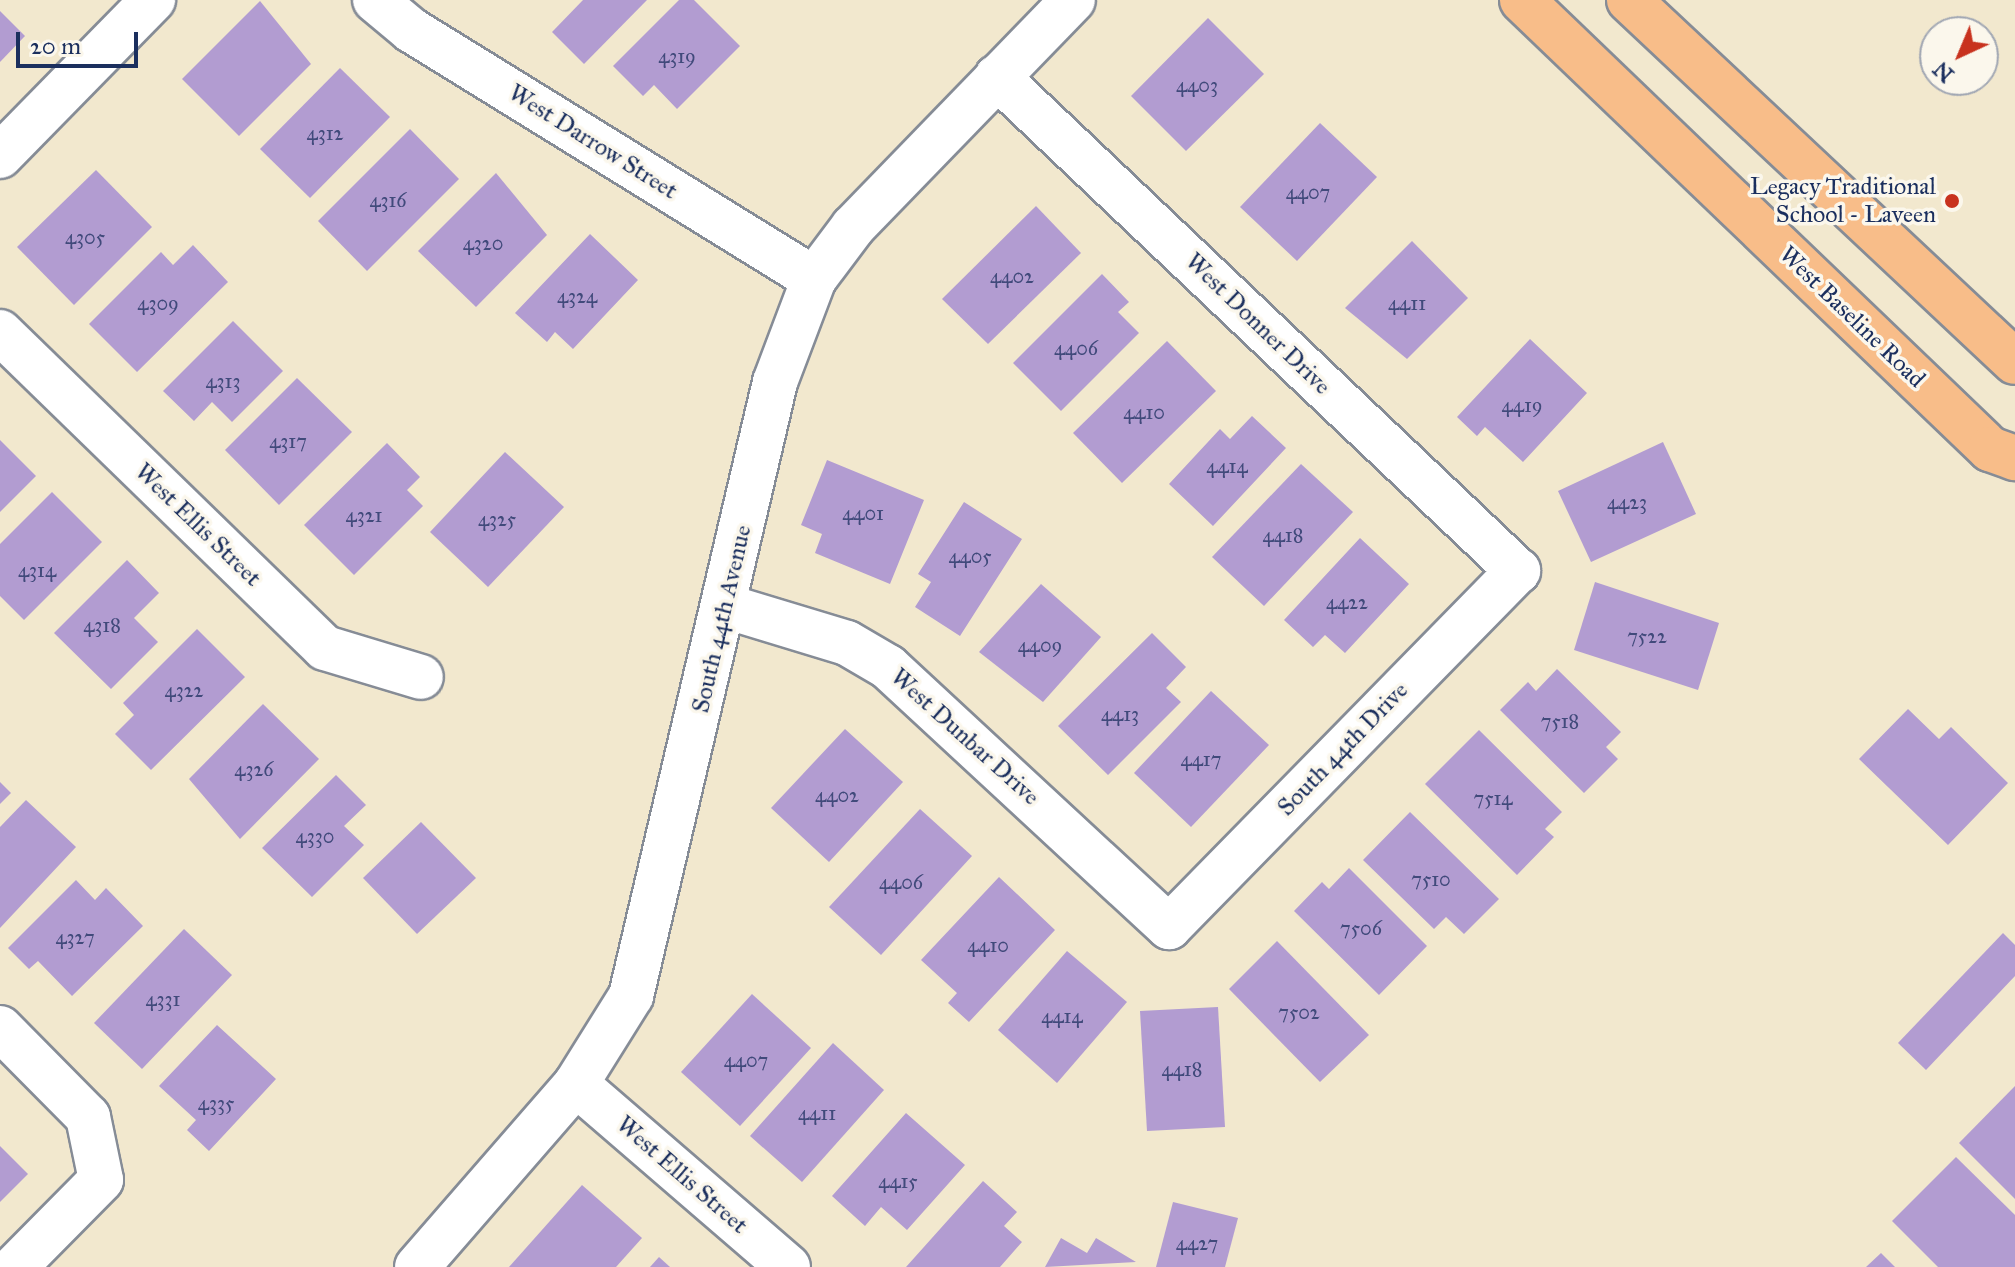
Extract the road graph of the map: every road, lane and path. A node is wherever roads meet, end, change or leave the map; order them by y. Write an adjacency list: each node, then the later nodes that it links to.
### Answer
1 (153, 0): 7 (street)
2 (375, 0): 8 (street, West Darrow Street)
3 (1073, 0): 6 (street, South 44th Avenue)
4 (1522, 0): 11 (main road, West Baseline Road)
5 (1629, 0): 10 (main road)
6 (997, 77): 8 (street, South 44th Avenue); 12 (street, West Donner Drive)
7 (0, 156)
8 (814, 279): 13 (street, South 44th Avenue)
9 (0, 332): 14 (street, West Ellis Street)
10 (2015, 362)
11 (2015, 458)
12 (1518, 571): 15 (street, South 44th Drive)
13 (725, 606): 15 (street, West Dunbar Drive); 17 (street, South 44th Avenue)
14 (421, 677)
15 (1169, 927)
16 (0, 1028): 18 (street)
17 (576, 1084): 19 (street, South 44th Avenue); 20 (street, West Ellis Street)
18 (15, 1267)
19 (417, 1267)
20 (788, 1267)

